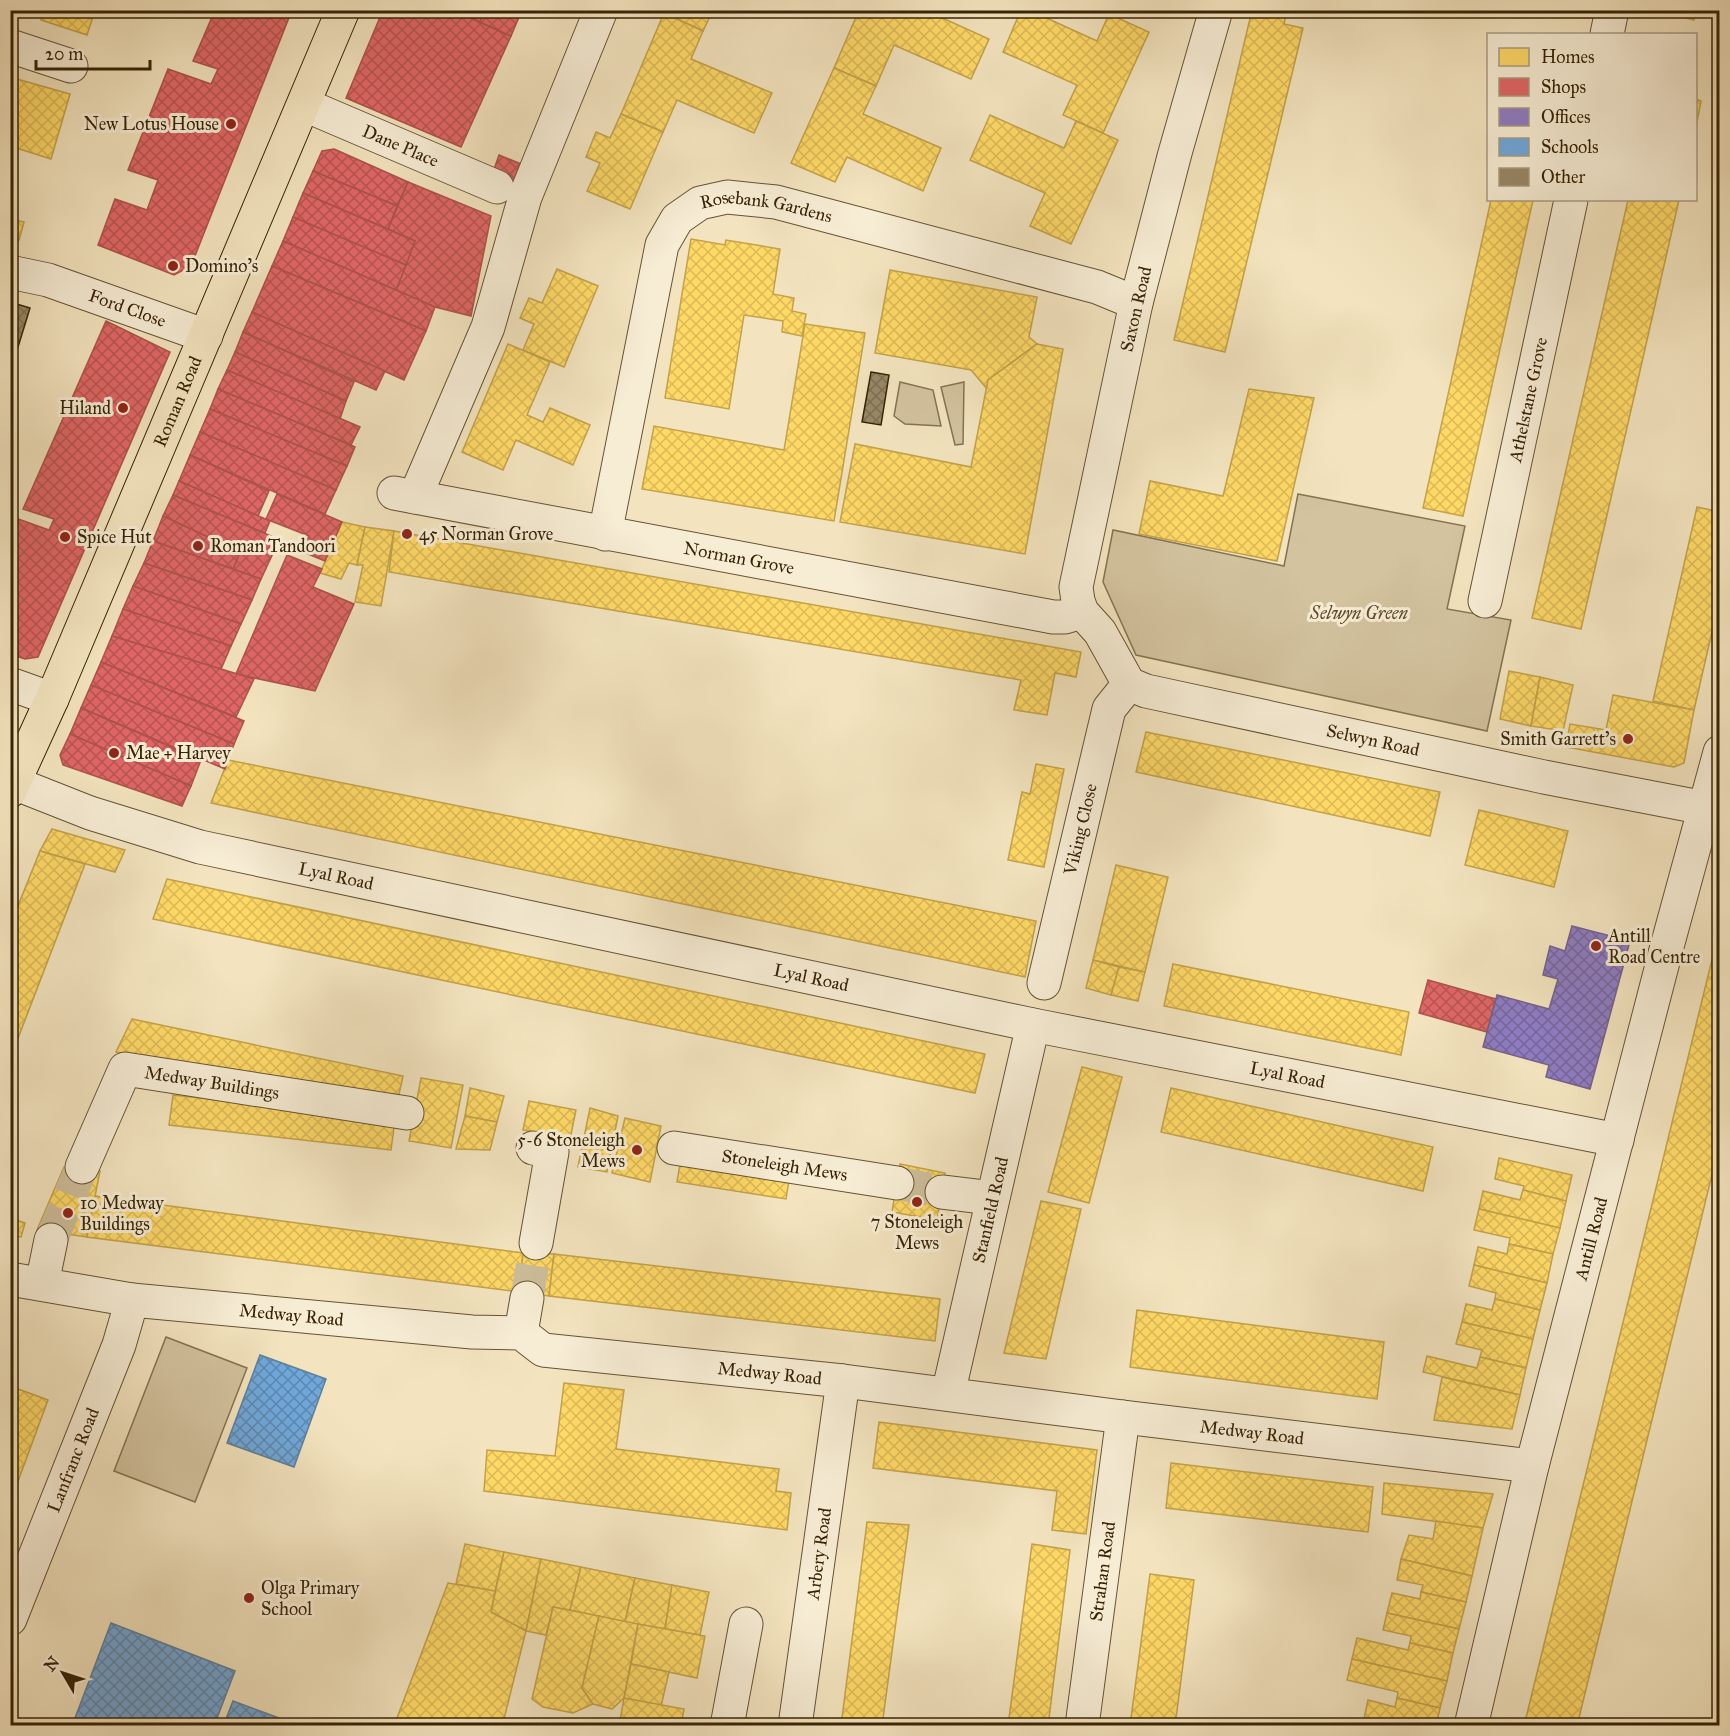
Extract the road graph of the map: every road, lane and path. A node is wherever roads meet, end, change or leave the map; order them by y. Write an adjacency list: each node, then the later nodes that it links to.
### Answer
1 (343, 10): 8 (main road, Roman Road)
2 (601, 10): 14 (street, Norman Grove)
3 (1612, 10): 5 (street)
4 (1210, 12): 12 (street, Saxon Road)
5 (1607, 33)
6 (10, 46): 7 (street)
7 (71, 66)
8 (305, 105): 9 (street, Dane Place); 13 (main road, Roman Road)
9 (497, 187)
10 (1571, 201): 15 (street, Athelstane Grove)
11 (10, 272): 13 (street, Ford Close)
12 (1136, 303): 14 (street, Rosebank Gardens); 16 (street, Saxon Road)
13 (206, 336): 19 (main road, Roman Road)
14 (605, 534): 16 (street, Norman Grove)
15 (1485, 601)
16 (1082, 612): 18 (street)
17 (10, 684): 19 (street)
18 (1129, 684): 22 (street, Selwyn Road); 23 (street, Viking Close)
19 (52, 699): 21 (main road, Roman Road)
20 (1719, 752): 22 (street, Antill Road)
21 (12, 787): 24 (street, Lyal Road)
22 (1705, 808): 26 (street, Antill Road)
23 (1044, 983)
24 (1034, 1024): 26 (street, Lyal Road); 32 (street, Stanfield Road)
25 (406, 1113): 29 (street, Medway Buildings)
26 (1617, 1140): 43 (street, Antill Road)
27 (533, 1148): 34 (street)
28 (674, 1148): 30 (street, Stoneleigh Mews)
29 (82, 1167)
30 (897, 1183)
31 (942, 1192): 32 (street)
32 (992, 1198): 41 (street, Stanfield Road)
33 (51, 1240): 36 (street)
34 (536, 1243)
35 (10, 1279): 36 (street, Medway Road)
36 (42, 1284): 38 (street, Medway Road)
37 (527, 1298): 39 (street)
38 (132, 1300): 39 (street, Medway Road); 44 (street, Lanfranc Road)
39 (521, 1334): 40 (street, Medway Road)
40 (843, 1381): 41 (street, Medway Road); 47 (street, Arbery Road)
41 (948, 1394): 42 (street, Medway Road)
42 (1123, 1417): 43 (street, Medway Road); 48 (street, Strahan Road)
43 (1532, 1466): 49 (street, Antill Road)
44 (10, 1619)
45 (746, 1624): 46 (street)
46 (727, 1725)
47 (795, 1725)
48 (1082, 1725)
49 (1471, 1725)

